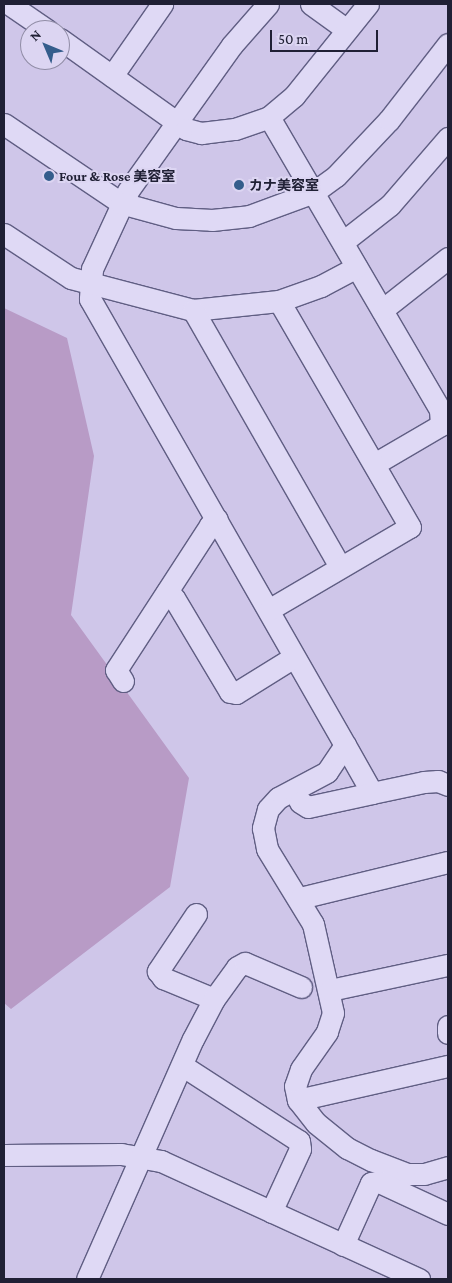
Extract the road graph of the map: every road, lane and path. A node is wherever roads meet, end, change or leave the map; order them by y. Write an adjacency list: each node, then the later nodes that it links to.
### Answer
1 (9, 4): 6 (street)
2 (162, 4): 10 (street)
3 (268, 4): 12 (street)
4 (311, 4): 7 (street)
5 (368, 4): 7 (street)
6 (32, 20)
7 (346, 30): 11 (street)
8 (448, 44): 15 (street)
9 (70, 46): 10 (street)
10 (112, 76): 12 (street)
11 (269, 117): 12 (street); 15 (street)
12 (176, 121): 16 (street)
13 (4, 124): 16 (street)
14 (448, 138): 18 (street)
15 (314, 192): 16 (street); 18 (street)
16 (121, 203): 21 (street)
17 (4, 234): 21 (street)
18 (344, 241): 20 (street)
19 (448, 258): 24 (street)
20 (356, 267): 22 (street); 24 (street)
21 (90, 283): 23 (street); 26 (street)
22 (279, 301): 23 (street); 25 (street)
23 (193, 310): 27 (street)
24 (382, 310): 25 (street)
25 (376, 462): 27 (street)
26 (217, 520): 28 (street); 29 (street)
27 (340, 567): 29 (street)
28 (167, 592): 30 (street); 31 (street)
29 (270, 609): 30 (street)
30 (294, 657): 32 (street)
31 (123, 681)
32 (345, 745): 34 (street); 35 (street)
33 (448, 785): 35 (street)
34 (294, 790): 35 (street); 37 (street)
35 (372, 793)
36 (448, 862): 37 (street)
37 (300, 898): 41 (street)
38 (196, 914): 42 (street)
39 (448, 965): 41 (street)
40 (301, 987): 42 (street)
41 (330, 990): 47 (street)
42 (214, 999): 45 (street)
43 (448, 1026): 44 (street)
44 (448, 1033)
45 (182, 1066): 49 (street); 51 (street)
46 (448, 1066): 47 (street)
47 (298, 1100): 50 (street)
48 (4, 1155): 49 (street)
49 (143, 1157): 51 (street); 54 (street)
50 (448, 1167)
51 (272, 1212): 53 (street)
52 (448, 1214): 53 (street)
53 (343, 1245): 55 (street)
54 (87, 1279)
55 (419, 1279)

